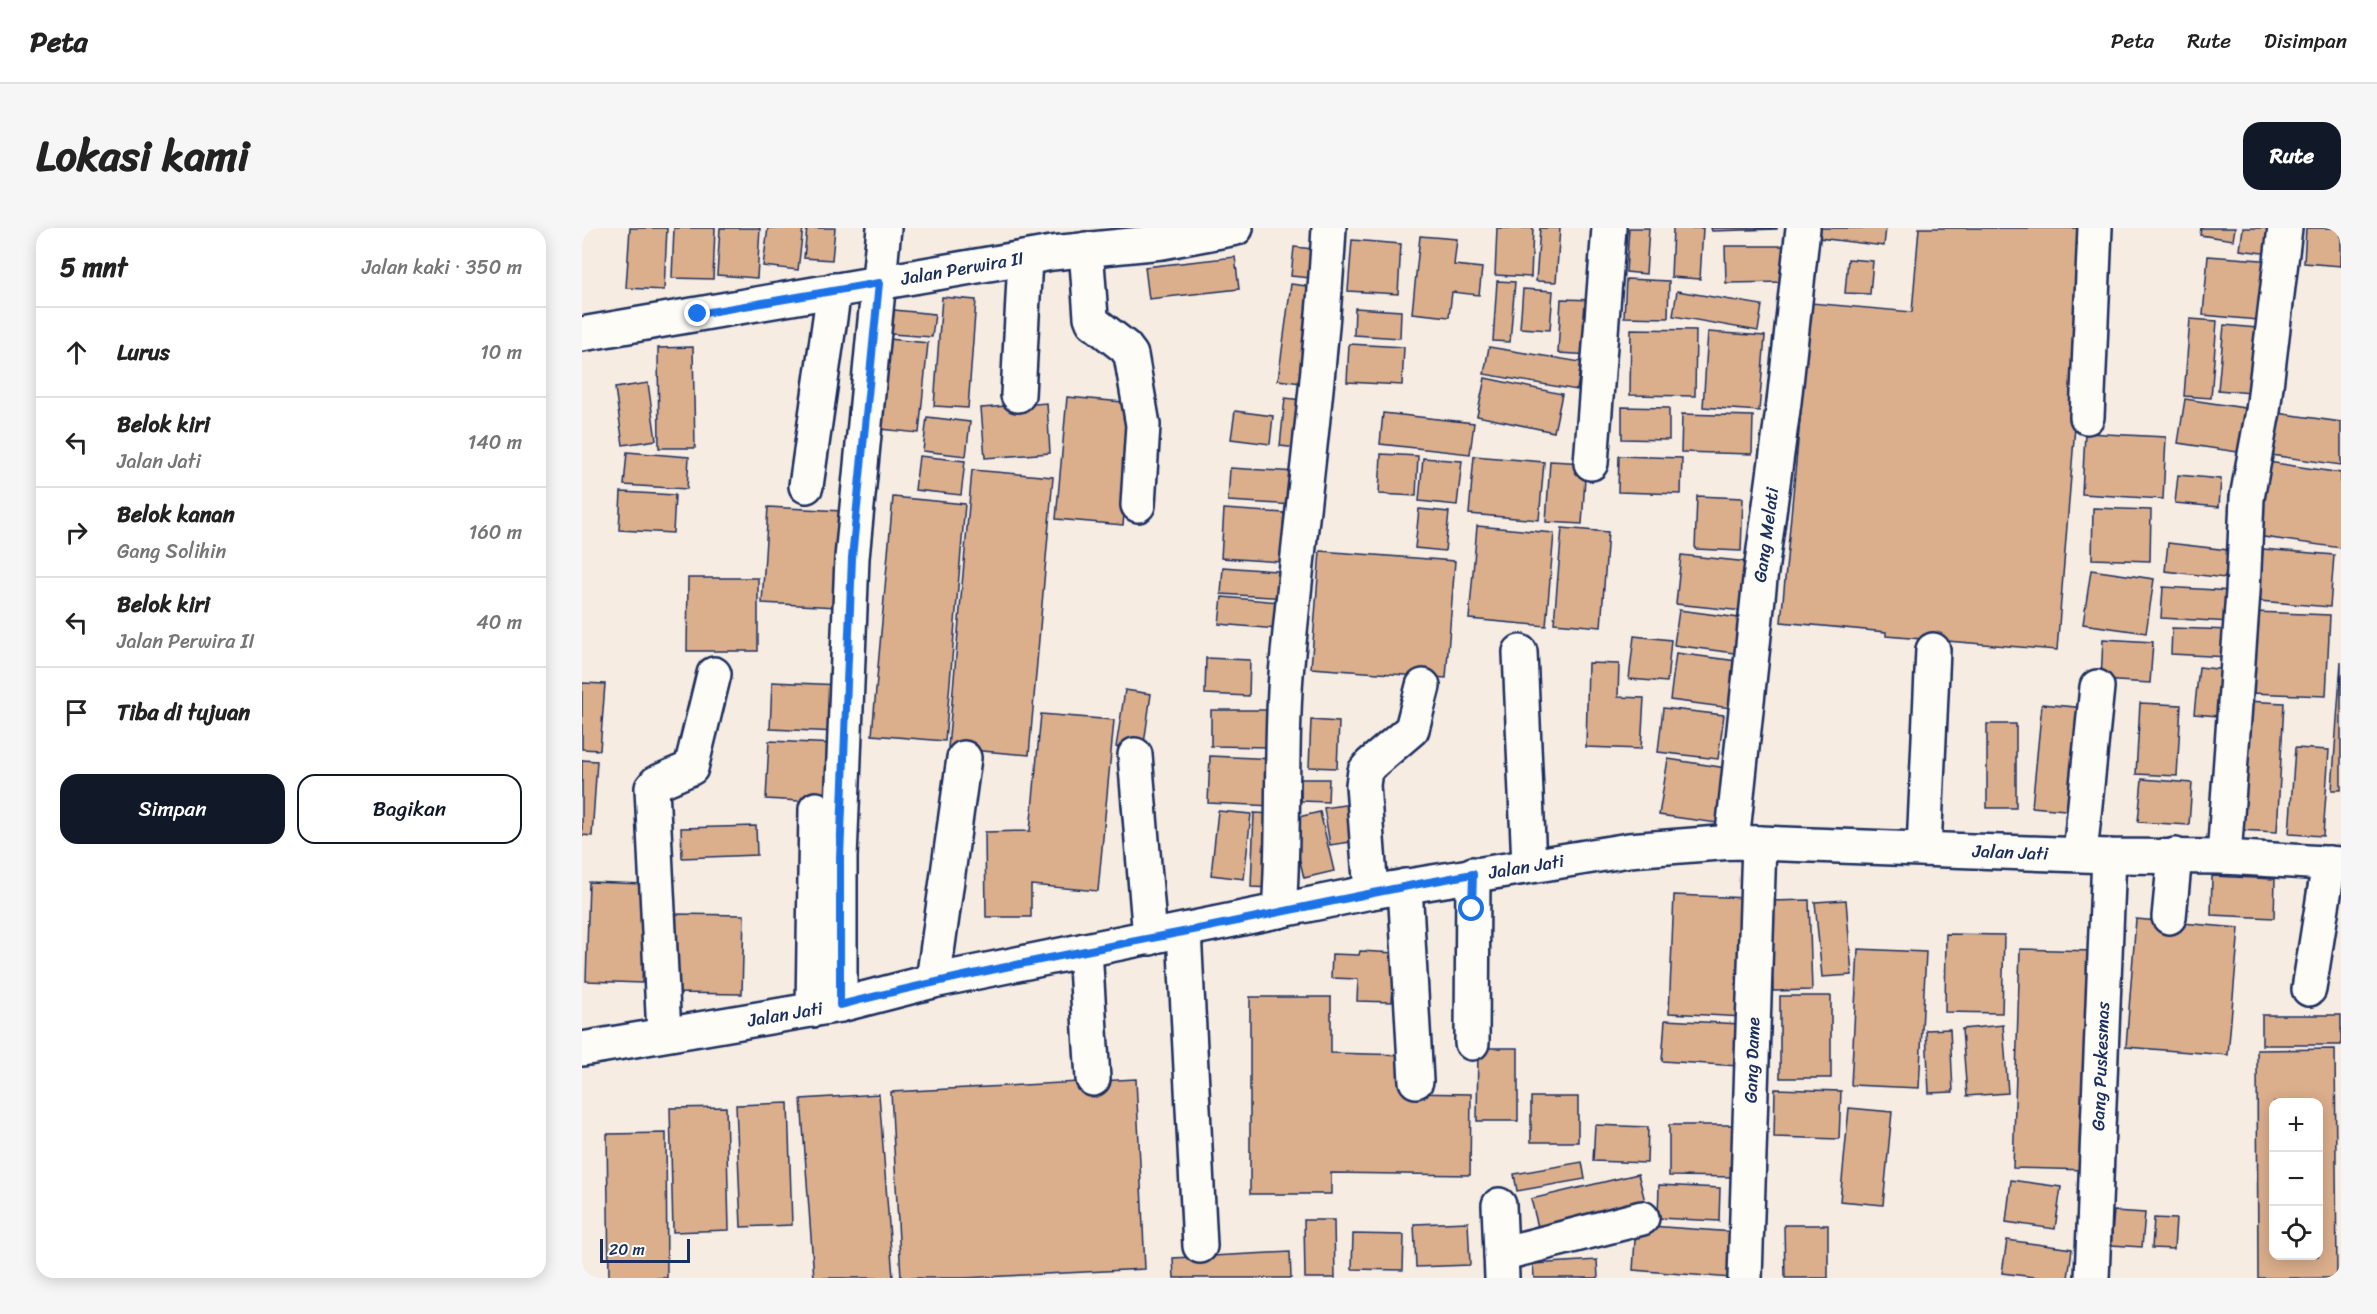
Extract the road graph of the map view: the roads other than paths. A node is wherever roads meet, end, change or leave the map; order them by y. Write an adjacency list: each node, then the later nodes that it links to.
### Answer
1 (884, 228): 11 (street)
2 (1236, 228): 8 (street, Jalan Perwira II)
3 (1329, 228): 37 (street)
4 (1609, 228): 16 (street)
5 (1803, 228): 27 (street, Gang Melati)
6 (2095, 228): 15 (street)
7 (2285, 228): 31 (street)
8 (1162, 235): 10 (street, Jalan Perwira II)
9 (1045, 246): 10 (street, Jalan Perwira II); 11 (street, Jalan Perwira II); 14 (street)
10 (1086, 249): 18 (street)
11 (879, 283): 12 (street, Jalan Perwira II); 44 (street)
12 (834, 290): 13 (street, Jalan Perwira II); 17 (street)
13 (582, 334)
14 (1018, 395)
15 (2087, 417)
16 (1591, 463)
17 (806, 486)
18 (1138, 505)
19 (1933, 650): 28 (street)
20 (1520, 652): 33 (street)
21 (714, 674): 45 (street)
22 (1423, 686): 36 (street)
23 (2097, 687): 29 (street, Gang Puskesmas)
24 (1135, 755): 40 (street)
25 (964, 758): 42 (street)
26 (816, 809): 44 (street)
27 (1746, 843): 28 (street, Jalan Jati); 33 (street, Jalan Jati); 54 (street, Gang Dame)
28 (1924, 849): 29 (street, Jalan Jati)
29 (2095, 855): 30 (street, Jalan Jati); 55 (street, Gang Puskesmas)
30 (2175, 855): 31 (street, Jalan Jati); 38 (street)
31 (2224, 857): 32 (street, Jalan Jati)
32 (2335, 864): 43 (street)
33 (1529, 865): 34 (street, Jalan Jati)
34 (1473, 874): 35 (street, Jalan Jati); 46 (street)
35 (1405, 886): 36 (street, Jalan Jati); 49 (street)
36 (1371, 892): 37 (street, Jalan Jati)
37 (1280, 911): 39 (street, Jalan Jati)
38 (2169, 917)
39 (1184, 931): 40 (street, Jalan Jati); 52 (street)
40 (1150, 938): 41 (street, Jalan Jati)
41 (1085, 950): 42 (street, Jalan Jati); 48 (street)
42 (933, 981): 44 (street, Jalan Jati)
43 (2309, 989)
44 (827, 1007): 45 (street, Jalan Jati)
45 (664, 1034): 47 (street, Jalan Jati)
46 (1472, 1043)
47 (582, 1049)
48 (1093, 1079)
49 (1416, 1082)
50 (1499, 1205): 53 (street)
51 (1642, 1218): 53 (street)
52 (1200, 1246)
53 (1502, 1266)
54 (1745, 1278)
55 (2092, 1278)

